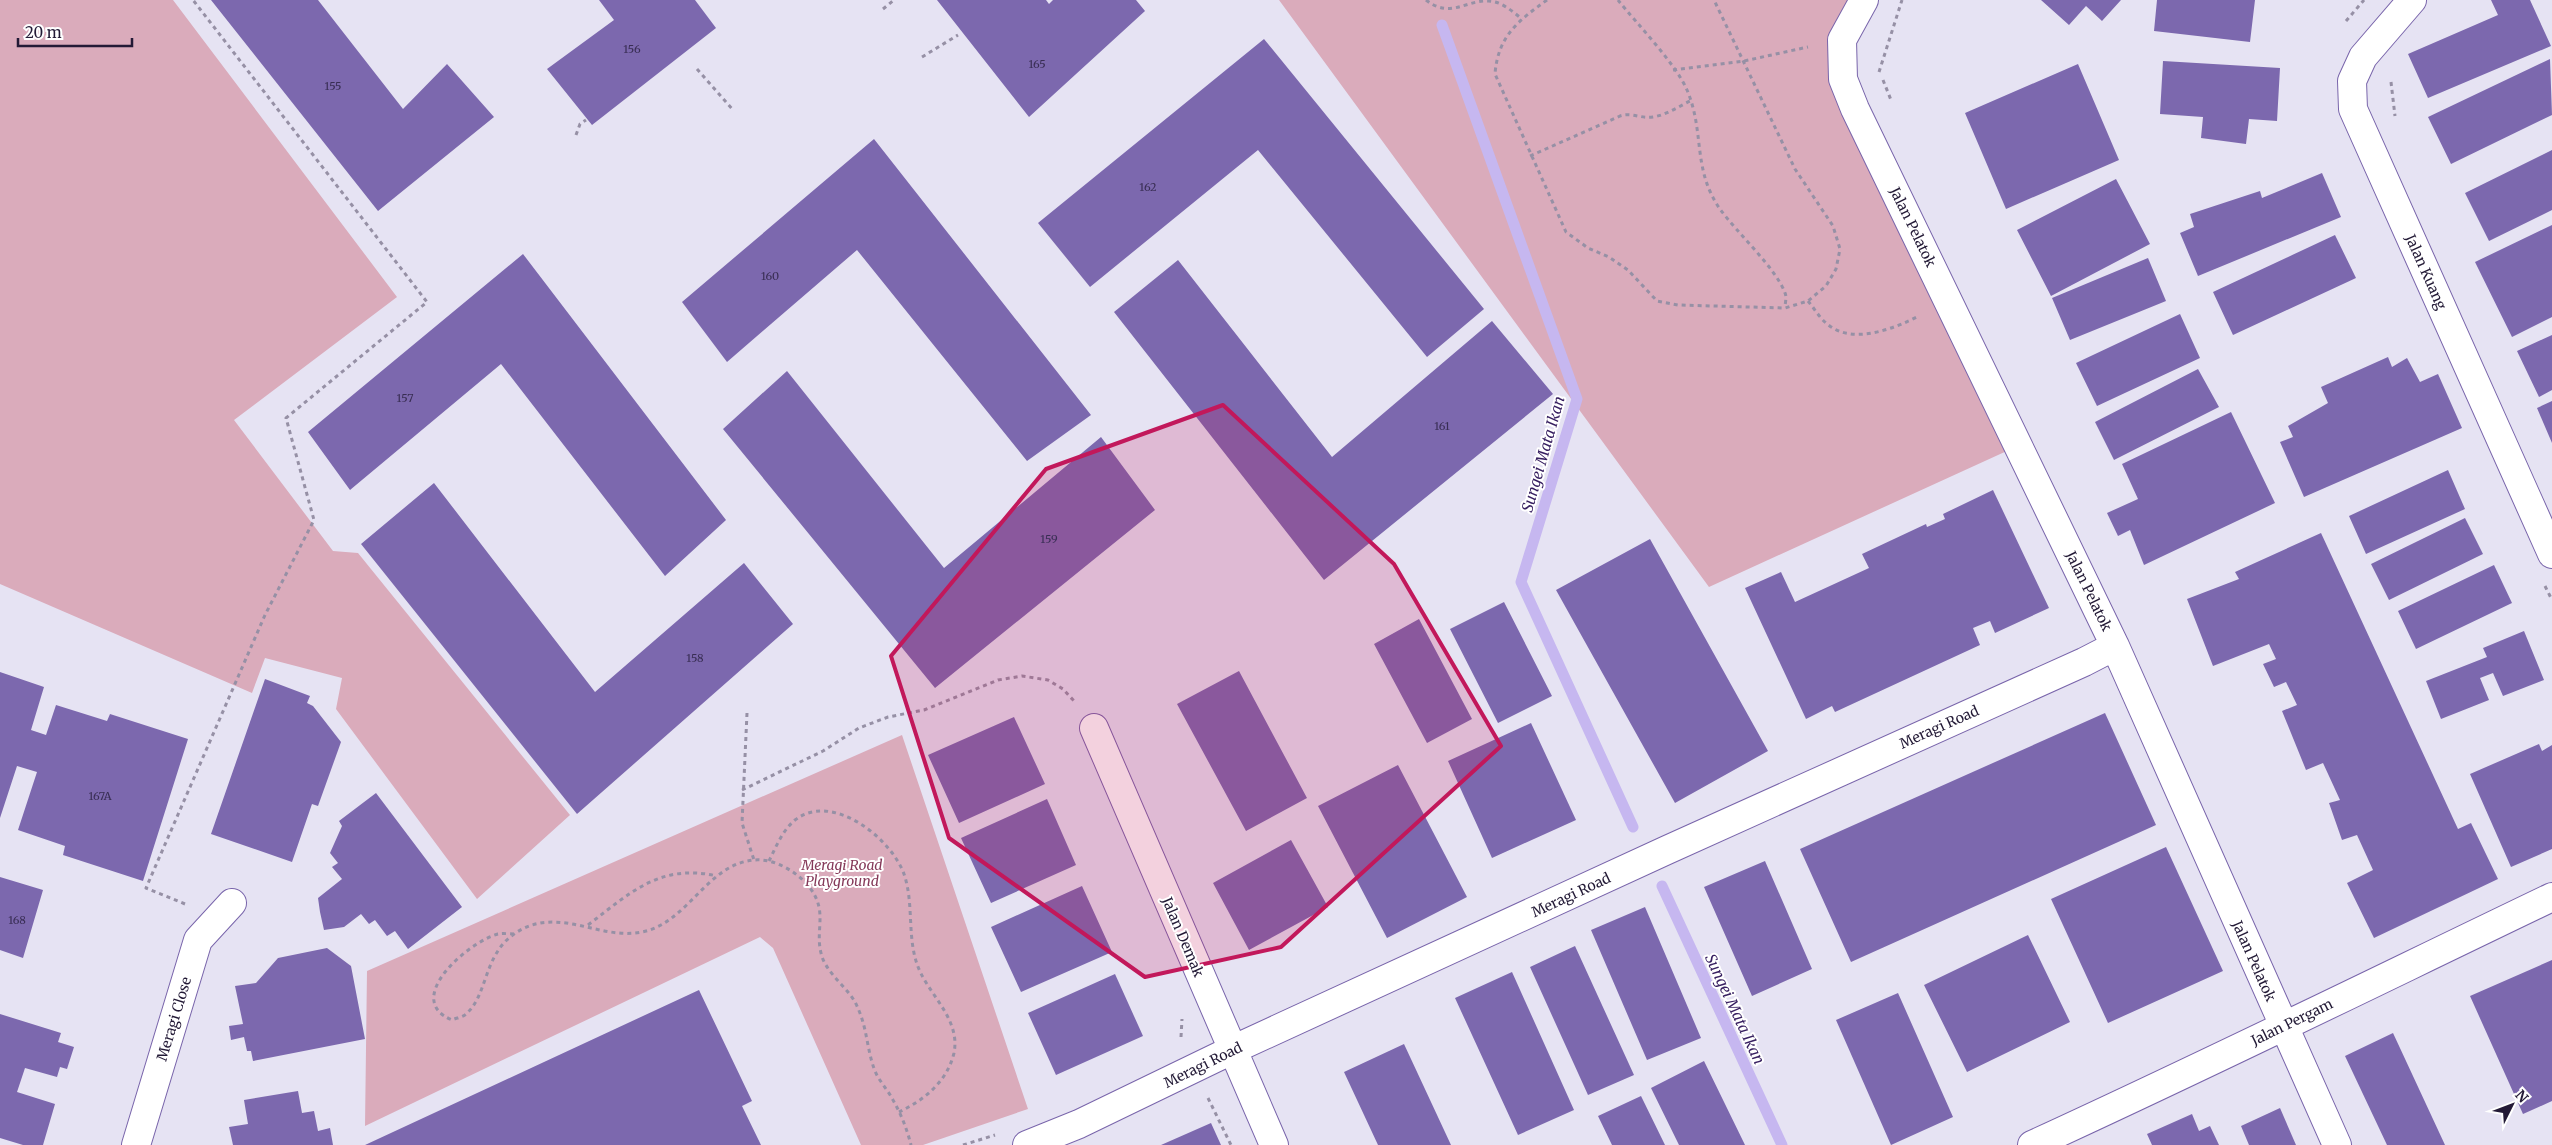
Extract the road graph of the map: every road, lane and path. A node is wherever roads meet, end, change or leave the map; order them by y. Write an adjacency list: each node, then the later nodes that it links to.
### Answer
1 (192, 0): 38 (path)
2 (894, 0): 9 (path)
3 (1426, 0): 10 (path)
4 (1547, 0): 10 (path)
5 (1618, 0): 16 (path)
6 (1714, 0): 14 (path)
7 (1864, 0): 12 (street)
8 (2412, 0): 28 (street, Jalan Kuang)
9 (883, 9)
10 (1522, 20): 21 (path)
11 (958, 35): 13 (path)
12 (1842, 40): 14 (path); 23 (street, Jalan Pelatok)
13 (922, 57)
14 (1744, 61): 16 (path); 22 (path)
15 (697, 69): 18 (path)
16 (1673, 70): 17 (path)
17 (1690, 100): 21 (path); 24 (path)
18 (733, 110)
19 (586, 120): 20 (path)
20 (576, 135)
21 (1530, 156): 24 (path)
22 (1808, 301): 24 (path); 26 (path)
23 (1949, 301): 26 (path); 29 (street, Jalan Pelatok)
24 (1785, 308)
25 (1913, 308): 26 (path)
26 (1917, 317): 27 (path)
27 (1921, 326)
28 (2552, 554)
29 (2115, 646): 41 (street, Jalan Pelatok); 42 (street, Meragi Road)
30 (747, 713): 32 (path)
31 (1094, 728): 32 (path); 42 (street, Jalan Demak)
32 (742, 790): 33 (path)
33 (754, 860): 34 (path); 35 (path)
34 (769, 862): 43 (path); 43 (path)
35 (717, 876): 39 (path); 39 (path)
36 (2552, 897): 41 (street, Jalan Pergam)
37 (232, 903): 44 (street, Meragi Close)
38 (187, 905)
39 (587, 925): 40 (path)
40 (514, 934): 40 (path)
41 (2283, 1026): 48 (street, Jalan Pergam); 49 (street, Jalan Pelatok)
42 (1232, 1050): 46 (street, Meragi Road); 47 (street, Jalan Demak)
43 (899, 1112): 45 (path)
44 (136, 1145)
45 (912, 1145)
46 (1027, 1145)
47 (1274, 1145)
48 (2032, 1145)
49 (2338, 1145)

